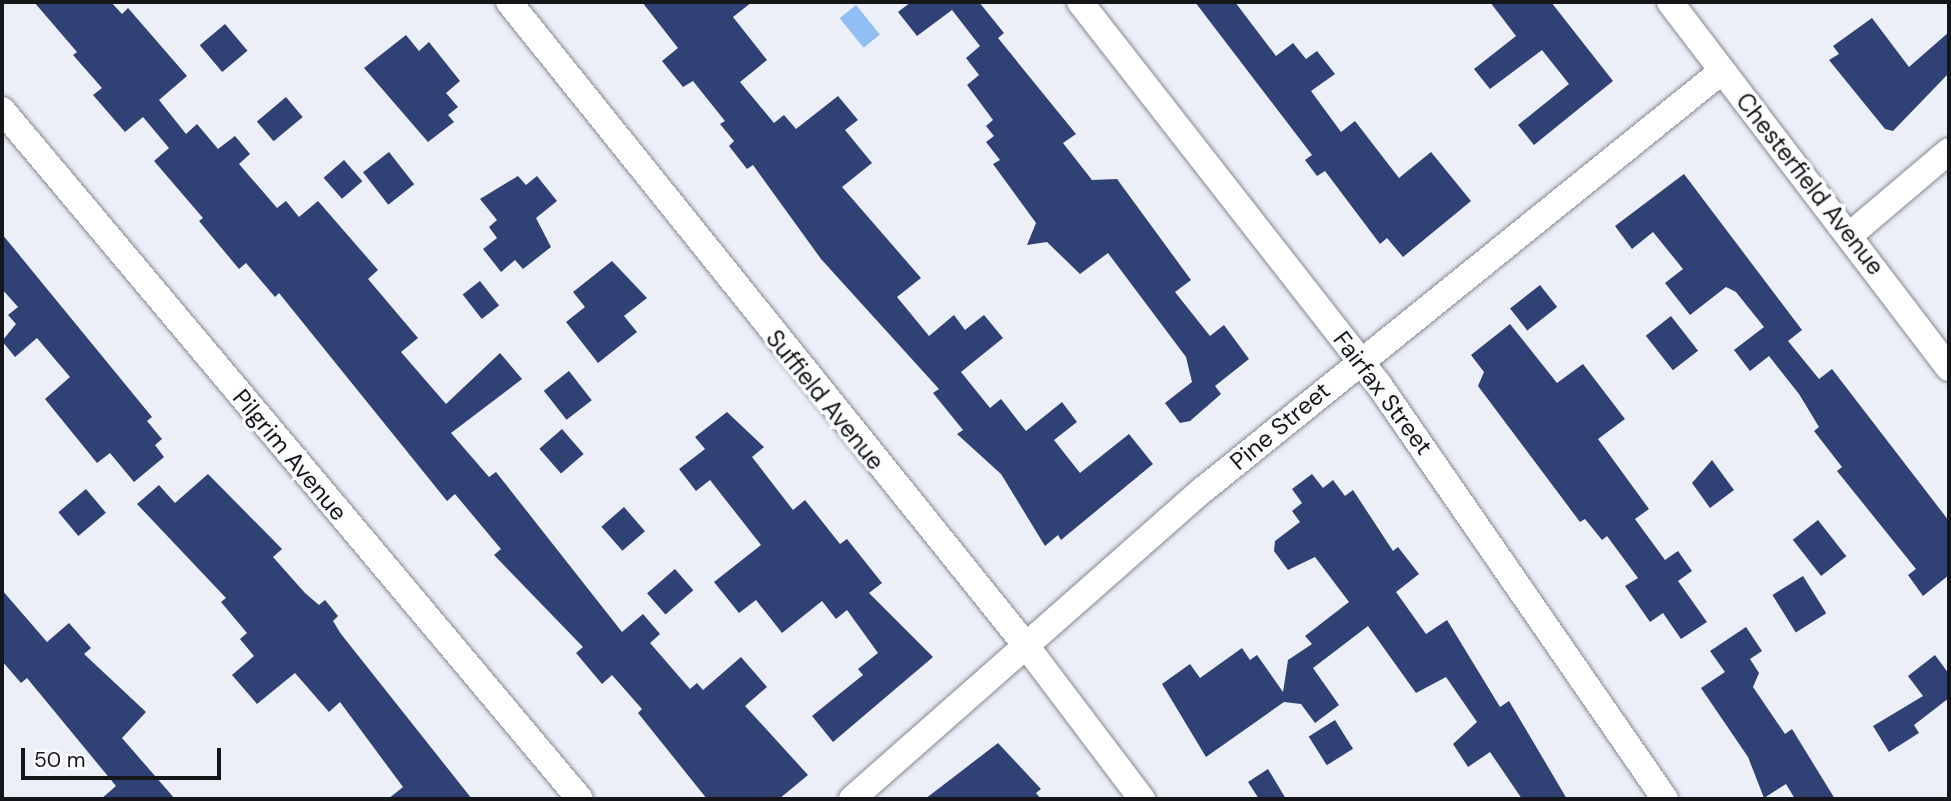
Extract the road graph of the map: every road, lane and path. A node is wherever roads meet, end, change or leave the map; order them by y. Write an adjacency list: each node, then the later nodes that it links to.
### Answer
1 (509, 2): 10 (street, Suffield Avenue)
2 (1080, 2): 8 (street, Fairfax Street)
3 (1670, 2): 4 (street, Chesterfield Avenue)
4 (1722, 71): 7 (street, Chesterfield Avenue); 8 (street, Pine Street)
5 (2, 110): 11 (street, Pilgrim Avenue)
6 (1949, 151): 7 (street)
7 (1850, 234): 9 (street, Chesterfield Avenue)
8 (1360, 360): 10 (street, Pine Street); 14 (street, Fairfax Street)
9 (1949, 368)
10 (1024, 643): 12 (street, Pine Street); 13 (street, Suffield Avenue)
11 (580, 799)
12 (852, 799)
13 (1142, 799)
14 (1665, 799)

